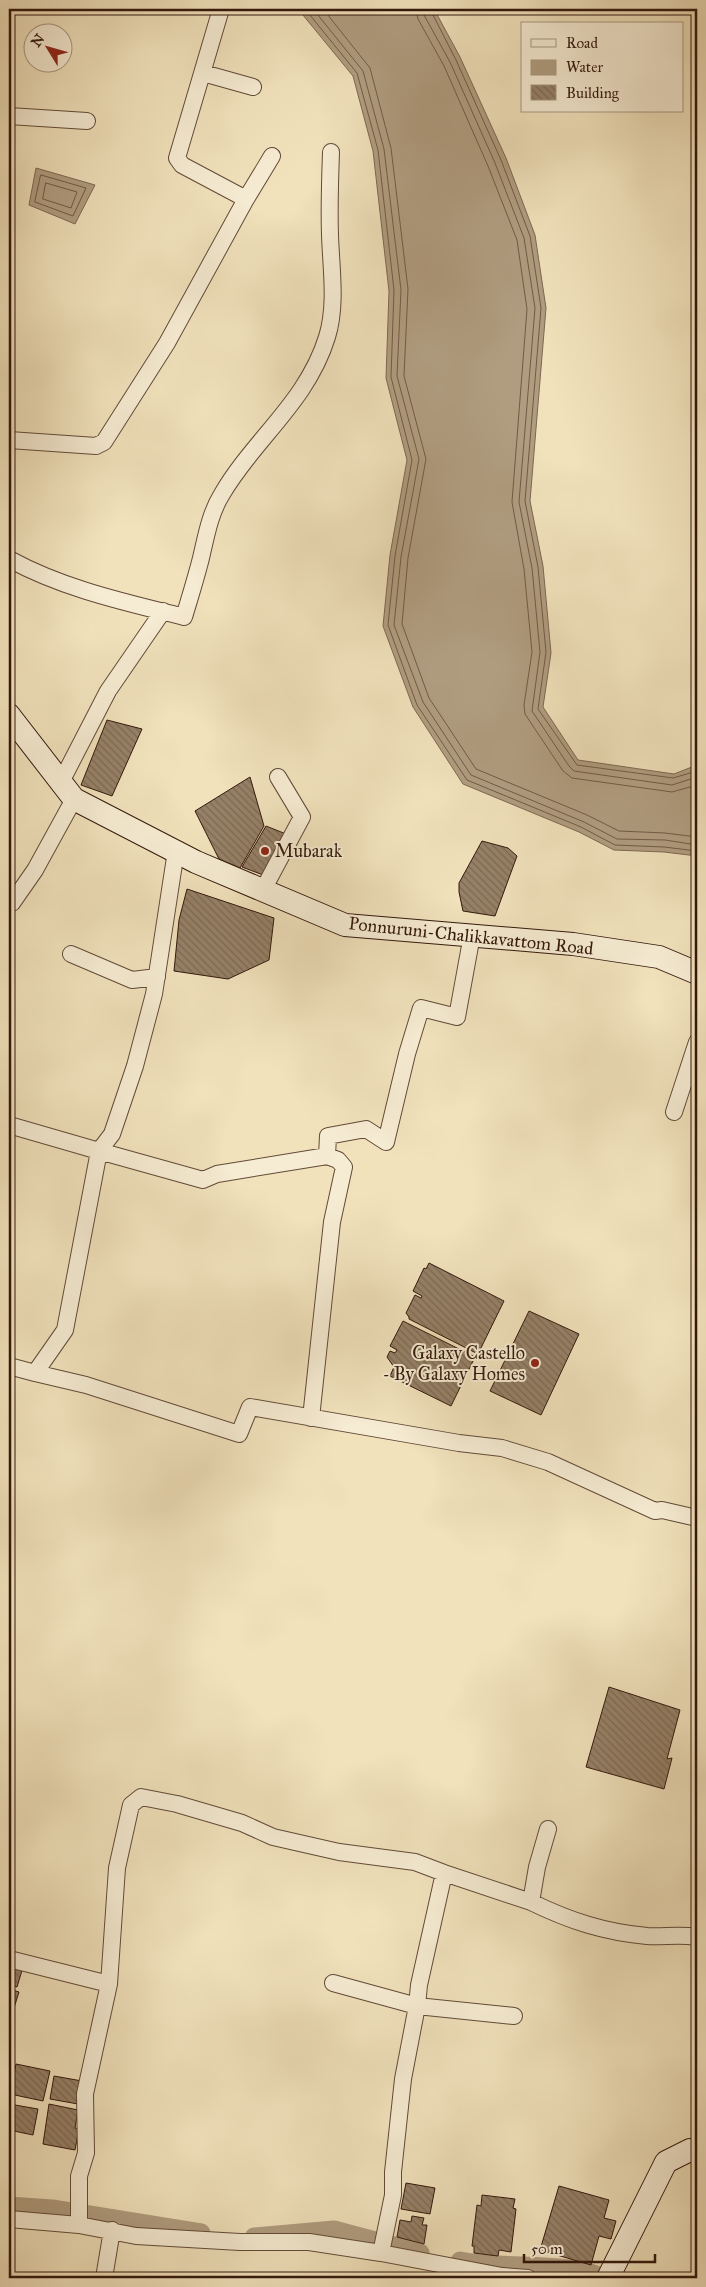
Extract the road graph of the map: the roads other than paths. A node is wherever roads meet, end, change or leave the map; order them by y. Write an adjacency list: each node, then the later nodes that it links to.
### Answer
1 (221, 9): 2 (street)
2 (203, 73): 3 (street); 8 (street)
3 (253, 87)
4 (9, 116): 5 (street)
5 (86, 121)
6 (331, 152): 11 (street)
7 (272, 156): 8 (street)
8 (246, 199): 9 (street)
9 (9, 440)
10 (9, 559): 11 (street)
11 (163, 611): 14 (street)
12 (9, 716): 14 (street, Ponnuruni-Chalikkavattom Road)
13 (278, 777): 16 (street)
14 (68, 791): 15 (street, Ponnuruni-Chalikkavattom Road); 17 (street)
15 (176, 851): 16 (street, Ponnuruni-Chalikkavattom Road); 21 (street)
16 (263, 890): 18 (street, Ponnuruni-Chalikkavattom Road)
17 (9, 900)
18 (472, 935): 20 (street, Ponnuruni-Chalikkavattom Road); 26 (street)
19 (71, 954): 21 (street)
20 (697, 973)
21 (157, 977): 25 (street)
22 (697, 1042): 23 (street)
23 (674, 1112)
24 (9, 1125): 25 (street)
25 (98, 1151): 26 (street); 28 (street)
26 (327, 1156): 29 (street)
27 (9, 1366): 28 (street)
28 (35, 1373): 29 (street)
29 (311, 1418): 30 (street)
30 (697, 1518)
31 (548, 1828): 33 (street)
32 (444, 1873): 33 (street); 37 (street); 38 (street)
33 (532, 1902): 34 (street)
34 (697, 1937)
35 (9, 1959): 37 (street)
36 (334, 1983): 38 (street)
37 (108, 1984): 42 (street)
38 (417, 2006): 39 (street); 44 (street)
39 (514, 2016)
40 (697, 2152): 47 (street)
41 (9, 2220): 42 (street)
42 (79, 2225): 43 (street)
43 (112, 2230): 44 (street); 45 (street)
44 (380, 2253): 46 (street)
45 (104, 2278)
46 (528, 2278)
47 (608, 2278)

